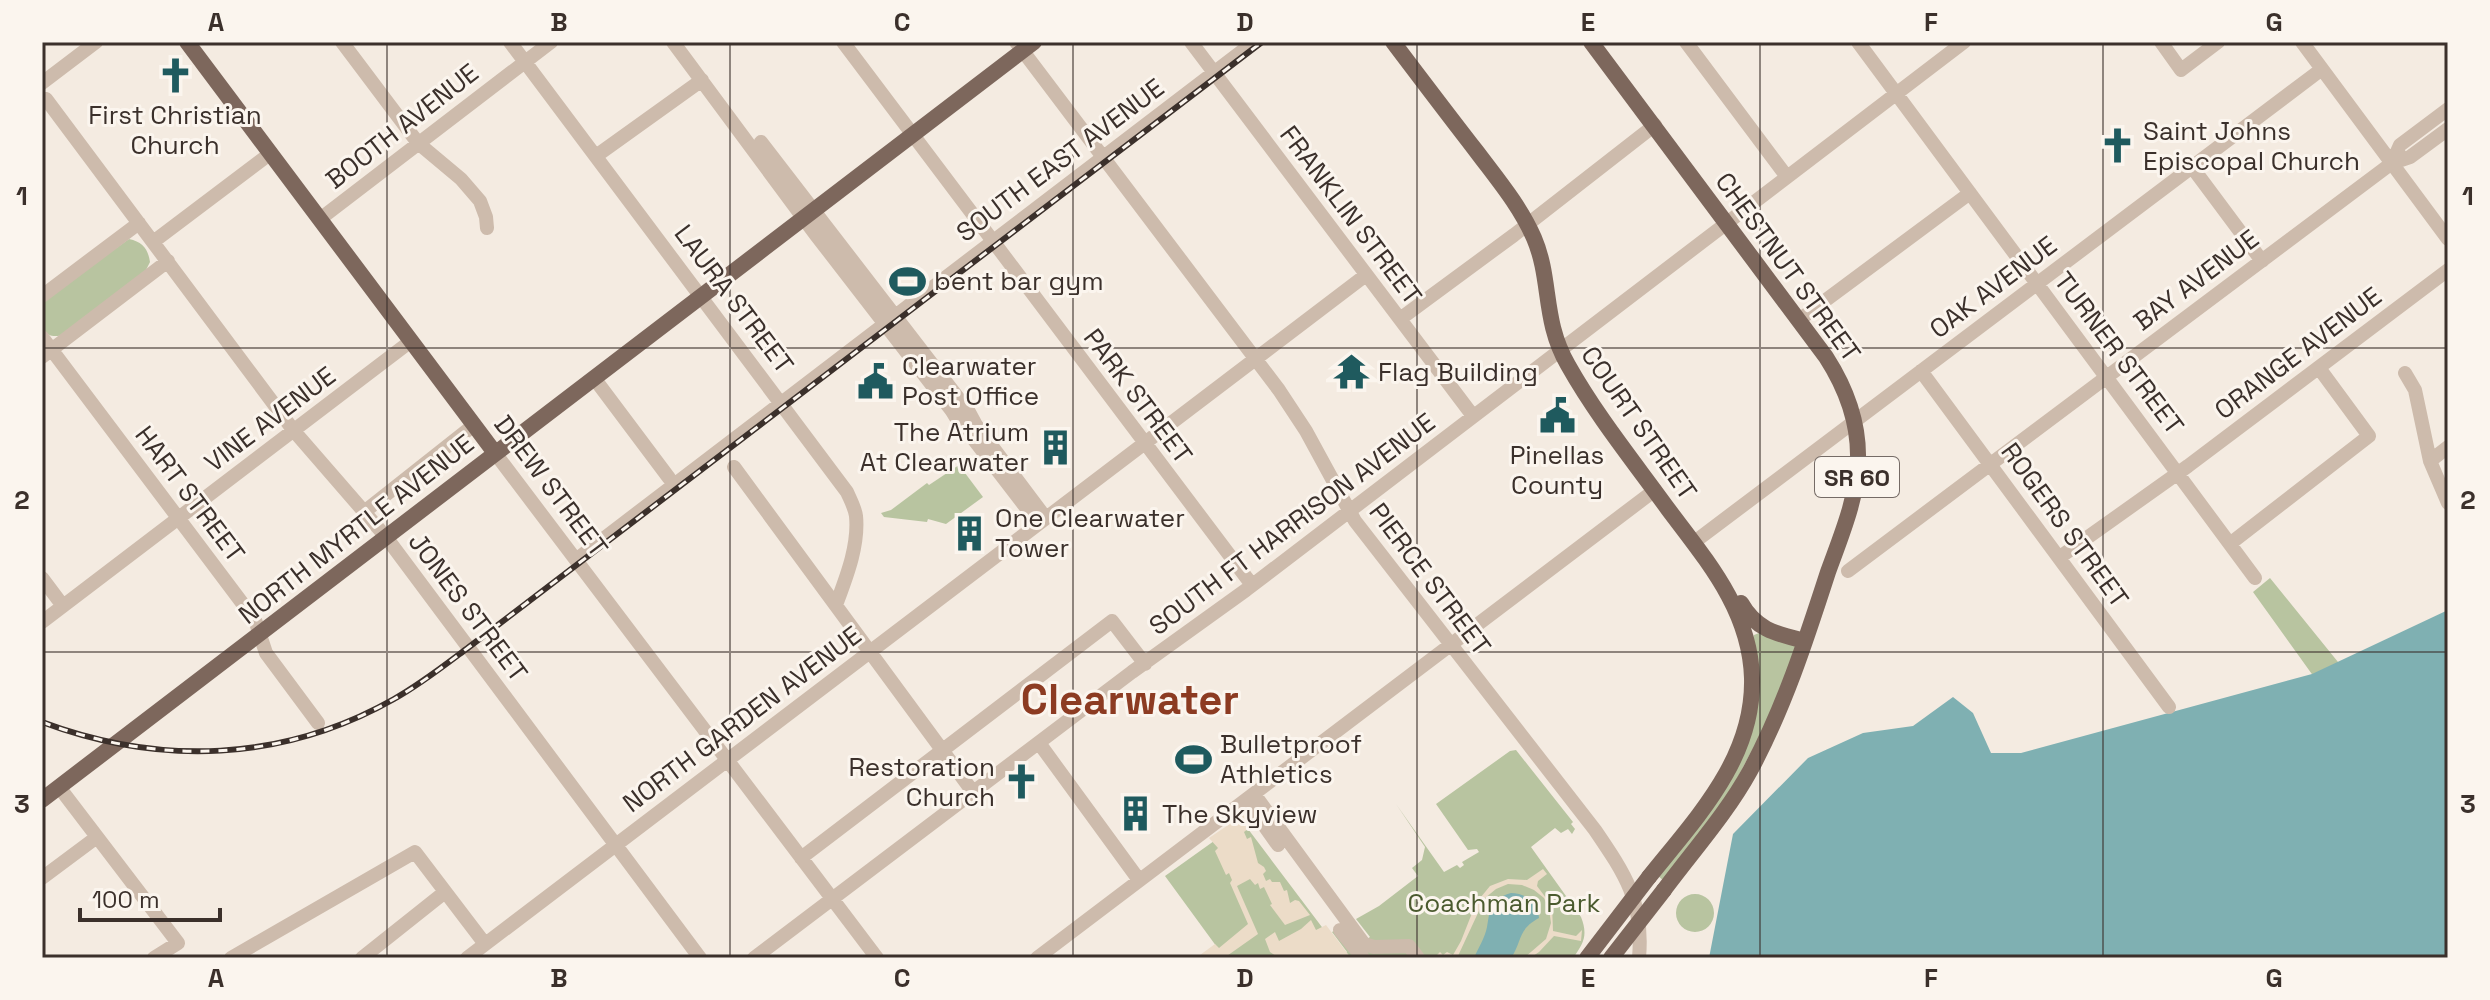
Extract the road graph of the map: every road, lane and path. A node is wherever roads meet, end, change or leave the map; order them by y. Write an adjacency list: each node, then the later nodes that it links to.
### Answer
1 (96, 42): 23 (street)
2 (187, 42): 31 (main road, DREW STREET)
3 (342, 42): 30 (street)
4 (510, 42): 19 (street, LAURA STREET)
5 (551, 42): 19 (street, BOOTH AVENUE)
6 (843, 42): 29 (street, PARK STREET)
7 (1191, 42): 21 (street, FRANKLIN STREET)
8 (1254, 42): 21 (street, SOUTH EAST AVENUE)
9 (1393, 42): 42 (main road, COURT STREET)
10 (1591, 42): 27 (main road, CHESTNUT STREET / SR 60)
11 (1686, 42): 36 (street)
12 (1858, 42): 24 (street, TURNER STREET)
13 (1964, 42): 24 (street, SOUTH FT HARRISON AVENUE)
14 (2161, 42): 15 (street)
15 (2218, 42)
16 (2302, 42): 20 (street)
17 (682, 44): 22 (street); 38 (street)
18 (1024, 45): 29 (main road, NORTH MYRTLE AVENUE); 33 (street, PIERCE STREET)
19 (525, 61): 30 (street, BOOTH AVENUE); 32 (street, LAURA STREET)
20 (2322, 69): 34 (street); 35 (street, OAK AVENUE)
21 (1214, 73): 33 (street, SOUTH EAST AVENUE); 50 (street, FRANKLIN STREET)
22 (702, 80): 32 (street); 38 (street)
23 (42, 83)
24 (1897, 93): 36 (street, SOUTH FT HARRISON AVENUE); 37 (street, TURNER STREET)
25 (46, 99): 41 (street, JONES STREET)
26 (2448, 109): 34 (street, BAY AVENUE)
27 (1655, 125): 40 (main road, CHESTNUT STREET / SR 60); 42 (street)
28 (2448, 129): 34 (street, BAY AVENUE)
29 (912, 135): 38 (main road, NORTH MYRTLE AVENUE); 46 (street, PARK STREET)
30 (418, 143): 39 (street, BOOTH AVENUE); 43 (street)
31 (271, 153): 39 (main road, DREW STREET); 45 (street)
32 (596, 156): 53 (street, LAURA STREET)
33 (1103, 158): 46 (street, SOUTH EAST AVENUE); 60 (street, PIERCE STREET)
34 (2392, 163): 44 (street); 48 (street, BAY AVENUE)
35 (2192, 167): 48 (street); 51 (street, OAK AVENUE)
36 (1787, 177): 40 (street, SOUTH FT HARRISON AVENUE)
37 (1970, 193): 51 (street, TURNER STREET); 56 (street)
38 (809, 214): 53 (main road, NORTH MYRTLE AVENUE); 55 (street)
39 (320, 219): 57 (main road, DREW STREET)
40 (1727, 222): 56 (main road, CHESTNUT STREET / SR 60); 59 (street, SOUTH FT HARRISON AVENUE)
41 (139, 223): 45 (street, JONES STREET); 52 (street)
42 (1528, 224): 54 (street); 59 (main road, COURT STREET)
43 (487, 228)
44 (2448, 239)
45 (153, 242): 47 (street, JONES STREET)
46 (992, 242): 55 (street, SOUTH EAST AVENUE); 71 (street, PARK STREET)
47 (168, 261): 58 (street); 70 (street, JONES STREET)
48 (2262, 261): 64 (street, BAY AVENUE)
49 (2448, 270): 61 (street, ORANGE AVENUE)
50 (1366, 275): 54 (street, FRANKLIN STREET); 60 (street, NORTH GARDEN AVENUE)
51 (2037, 284): 62 (street, OAK AVENUE); 64 (street, TURNER STREET)
52 (42, 296)
53 (701, 296): 65 (main road, NORTH MYRTLE AVENUE); 66 (street, LAURA STREET)
54 (1400, 319): 67 (street, FRANKLIN STREET)
55 (890, 320): 66 (street, SOUTH EAST AVENUE); 84 (street)
56 (1799, 320): 68 (main road, CHESTNUT STREET / SR 60)
57 (411, 341): 69 (main road, DREW STREET); 70 (street, VINE AVENUE)
58 (45, 348): 83 (street, HART STREET)
59 (1560, 349): 67 (street, SOUTH FT HARRISON AVENUE); 79 (main road, COURT STREET)
60 (1256, 359): 71 (street, NORTH GARDEN AVENUE); 82 (street, PIERCE STREET)
61 (2319, 368): 77 (street, ORANGE AVENUE); 87 (street)
62 (1921, 371): 68 (street, OAK AVENUE); 75 (street, ROGERS STREET)
63 (2405, 373): 74 (street)
64 (2107, 377): 75 (street, BAY AVENUE); 77 (street, TURNER STREET)
65 (594, 378): 73 (main road, NORTH MYRTLE AVENUE); 78 (street)
66 (782, 403): 89 (street, SOUTH EAST AVENUE); 94 (street, LAURA STREET)
67 (1473, 416): 82 (street, SOUTH FT HARRISON AVENUE)
68 (1854, 421): 86 (street, OAK AVENUE); 98 (main road, CHESTNUT STREET / SR 60)
69 (474, 425): 73 (main road, DREW STREET); 81 (street)
70 (294, 431): 81 (street, JONES STREET); 83 (street, VINE AVENUE)
71 (1144, 443): 84 (street, NORTH GARDEN AVENUE); 93 (street, PARK STREET)
72 (2448, 447): 74 (street)
73 (495, 453): 85 (main road, NORTH MYRTLE AVENUE); 89 (street, DREW STREET)
74 (2430, 461): 80 (street)
75 (1990, 464): 88 (street, ROGERS STREET); 90 (street, BAY AVENUE)
76 (734, 467): 94 (street)
77 (2178, 472): 87 (street, TURNER STREET); 88 (street, ORANGE AVENUE)
78 (669, 478)
79 (1655, 490): 86 (main road, COURT STREET); 99 (street)
80 (2448, 503)
81 (364, 512): 85 (street, JONES STREET)
82 (1348, 512): 93 (street, SOUTH FT HARRISON AVENUE); 99 (street, PIERCE STREET)
83 (179, 518): 95 (street, VINE AVENUE); 97 (street, HART STREET)
84 (1042, 520): 100 (street, NORTH GARDEN AVENUE)
85 (386, 537): 97 (main road, NORTH MYRTLE AVENUE); 112 (street, JONES STREET)
86 (1693, 543): 98 (main road); 130 (main road, COURT STREET, bridge)
87 (2231, 543): 92 (street, TURNER STREET)
88 (2060, 557): 102 (street, ROGERS STREET)
89 (577, 559): 106 (street, DREW STREET)
90 (1848, 571)
91 (42, 578): 95 (street)
92 (2255, 578)
93 (1252, 585): 101 (street, SOUTH FT HARRISON AVENUE)
94 (836, 605): 100 (street)
95 (63, 606): 96 (street, VINE AVENUE)
96 (42, 622)
97 (260, 633): 103 (street, HART STREET); 107 (main road, NORTH MYRTLE AVENUE)
98 (1805, 641): 131 (main road, SR 60, bridge)
99 (1450, 645): 109 (street); 132 (street, PIERCE STREET)
100 (869, 653): 105 (street); 106 (street, NORTH GARDEN AVENUE)
101 (1149, 661): 104 (street, SOUTH FT HARRISON AVENUE); 105 (street)
102 (2169, 707)
103 (318, 723)
104 (1039, 743): 108 (street, SOUTH FT HARRISON AVENUE); 115 (street)
105 (942, 751): 108 (street); 113 (street)
106 (728, 760): 112 (street, NORTH GARDEN AVENUE); 113 (street, DREW STREET)
107 (59, 787): 110 (main road, NORTH MYRTLE AVENUE); 111 (street)
108 (973, 792): 117 (street, SOUTH FT HARRISON AVENUE)
109 (1250, 797): 115 (street); 119 (street); 128 (street)
110 (42, 800)
111 (97, 837): 114 (street); 120 (street)
112 (616, 845): 118 (street, NORTH GARDEN AVENUE); 124 (street, JONES STREET)
113 (801, 858): 117 (street, DREW STREET)
114 (42, 878)
115 (1139, 880): 127 (street)
116 (445, 892): 118 (street); 121 (street); 122 (street)
117 (832, 899): 125 (street, SOUTH FT HARRISON AVENUE); 126 (street, DREW STREET)
118 (485, 944): 123 (street, NORTH GARDEN AVENUE)
119 (1379, 952): 129 (street)
120 (154, 958)
121 (231, 958)
122 (362, 958)
123 (467, 958)
124 (700, 958)
125 (754, 958)
126 (877, 958)
127 (1037, 958)
128 (1363, 958)
129 (1418, 958)
130 (1587, 958)
131 (1611, 958)
132 (1639, 958)

